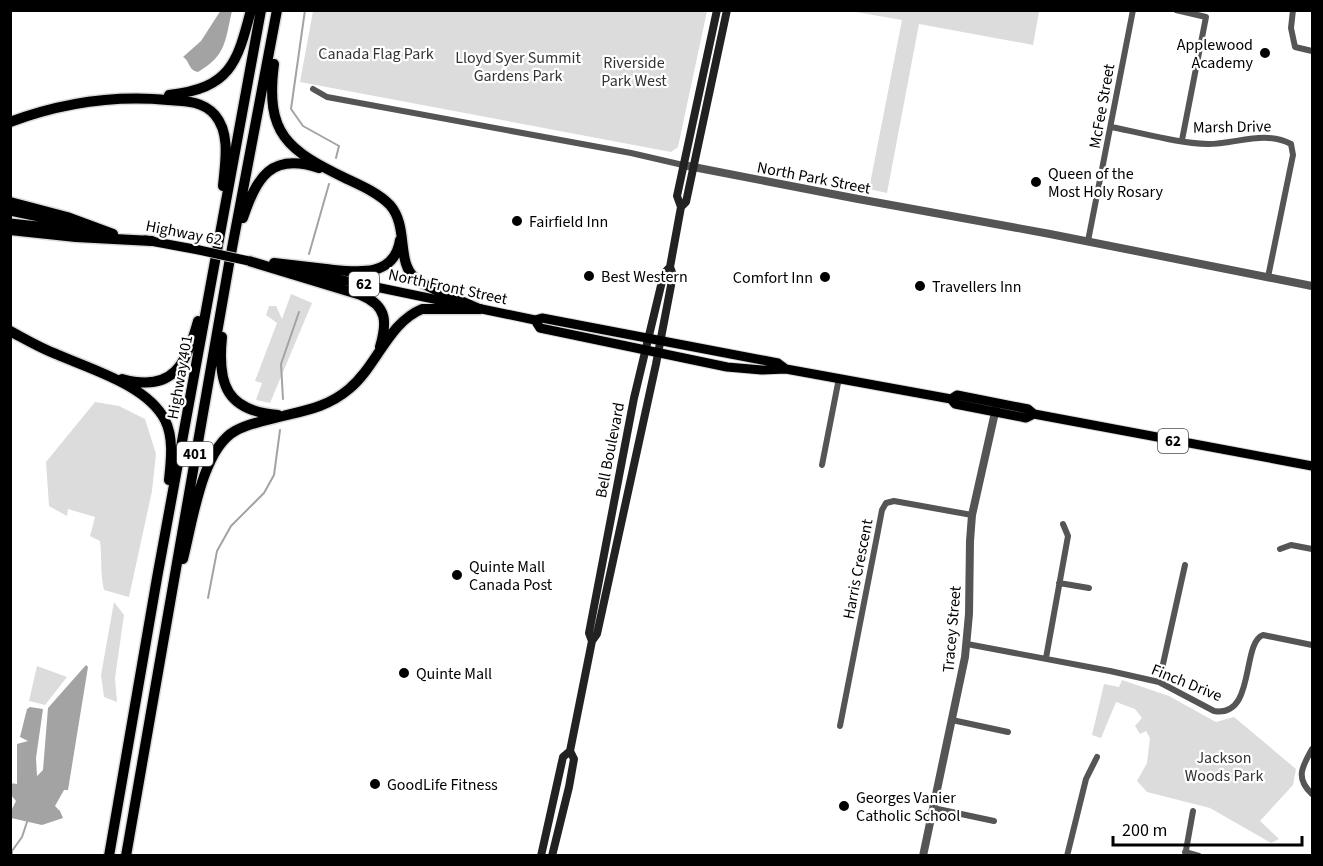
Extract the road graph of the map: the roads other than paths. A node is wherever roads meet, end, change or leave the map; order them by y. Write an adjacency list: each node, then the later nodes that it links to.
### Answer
1 (251, 10): 11 (highway)
2 (261, 10): 24 (highway, Highway 401 / 401)
3 (279, 10): 17 (highway); 30 (highway, Highway 401 / 401)
4 (717, 10): 15 (main road, Bell Boulevard)
5 (727, 10): 16 (main road, Bell Boulevard)
6 (1133, 10): 13 (street, McFee Street)
7 (1176, 10): 14 (street)
8 (1293, 10): 9 (street)
9 (1312, 51)
10 (313, 89): 15 (street, North Park Street)
11 (148, 98): 12 (highway); 24 (highway)
12 (10, 122)
13 (1112, 127): 14 (street, Marsh Drive); 27 (street, McFee Street)
14 (1182, 140): 33 (street, Marsh Drive)
15 (683, 165): 16 (street, North Park Street); 19 (main road, Bell Boulevard)
16 (693, 168): 19 (main road, Bell Boulevard); 27 (street, North Park Street)
17 (337, 175): 22 (highway); 30 (highway)
18 (10, 202): 25 (highway)
19 (681, 207): 31 (main road, Bell Boulevard)
20 (10, 211): 25 (main road, Highway 62 / 62)
21 (10, 223): 25 (main road, Highway 62 / 62)
22 (400, 224): 29 (highway); 35 (highway)
23 (10, 230): 26 (highway)
24 (221, 231): 28 (highway, Highway 401 / 401)
25 (113, 234): 26 (main road, Highway 62 / 62)
26 (152, 241): 29 (main road, Highway 62 / 62, bridge)
27 (1088, 241): 33 (street, North Park Street)
28 (219, 243): 43 (highway); 55 (highway, Highway 401 / 401)
29 (249, 261): 35 (main road, North Front Street / 62); 42 (highway)
30 (228, 264): 32 (highway, Highway 401 / 401)
31 (670, 267): 38 (main road, Bell Boulevard); 39 (main road, Bell Boulevard)
32 (226, 277): 47 (highway); 58 (highway, Highway 401 / 401)
33 (1268, 277): 34 (street, North Park Street)
34 (1312, 286)
35 (480, 309): 36 (main road, North Front Street / 62); 42 (highway)
36 (536, 320): 38 (main road, North Front Street / 62); 40 (main road, North Front Street / 62)
37 (10, 331): 43 (highway)
38 (648, 339): 39 (main road, North Front Street / 62); 40 (main road, Bell Boulevard)
39 (661, 340): 41 (main road, Bell Boulevard); 44 (main road, North Front Street / 62)
40 (645, 350): 41 (main road, North Front Street / 62); 59 (main road, Bell Boulevard)
41 (658, 354): 44 (main road, North Front Street / 62); 59 (main road, Bell Boulevard)
42 (372, 364): 47 (highway)
43 (88, 368): 55 (highway)
44 (786, 369): 45 (main road, North Front Street / 62)
45 (839, 378): 46 (main road, North Front Street / 62); 48 (street)
46 (996, 408): 49 (main road, North Front Street / 62); 50 (street, Tracey Street)
47 (287, 415): 58 (highway)
48 (822, 465)
49 (1312, 466)
50 (972, 515): 60 (street, Tracey Street); 65 (street, Harris Crescent)
51 (1063, 524): 56 (street)
52 (1280, 549): 53 (street)
53 (1312, 549)
54 (1185, 565): 63 (street)
55 (157, 578): 75 (highway, Highway 401 / 401)
56 (1059, 583): 57 (street); 62 (street)
57 (1089, 588)
58 (164, 632): 76 (highway, Highway 401 / 401)
59 (592, 641): 68 (main road, Bell Boulevard)
60 (967, 644): 62 (street, Finch Drive); 64 (street, Tracey Street)
61 (1312, 645): 63 (street, Finch Drive)
62 (1046, 658): 63 (street, Finch Drive)
63 (1159, 682)
64 (952, 720): 66 (street); 71 (street, Tracey Street)
65 (840, 726)
66 (1008, 732)
67 (1312, 748): 70 (street)
68 (570, 751): 77 (main road, Bell Boulevard); 78 (main road, Bell Boulevard)
69 (1097, 757): 80 (street)
70 (1312, 794)
71 (933, 808): 73 (street); 79 (street, Tracey Street)
72 (1193, 812): 74 (street)
73 (994, 821)
74 (1185, 854): 81 (street)
75 (109, 855)
76 (126, 855)
77 (541, 855)
78 (552, 855)
79 (922, 855)
80 (1067, 855)
81 (1199, 855)

